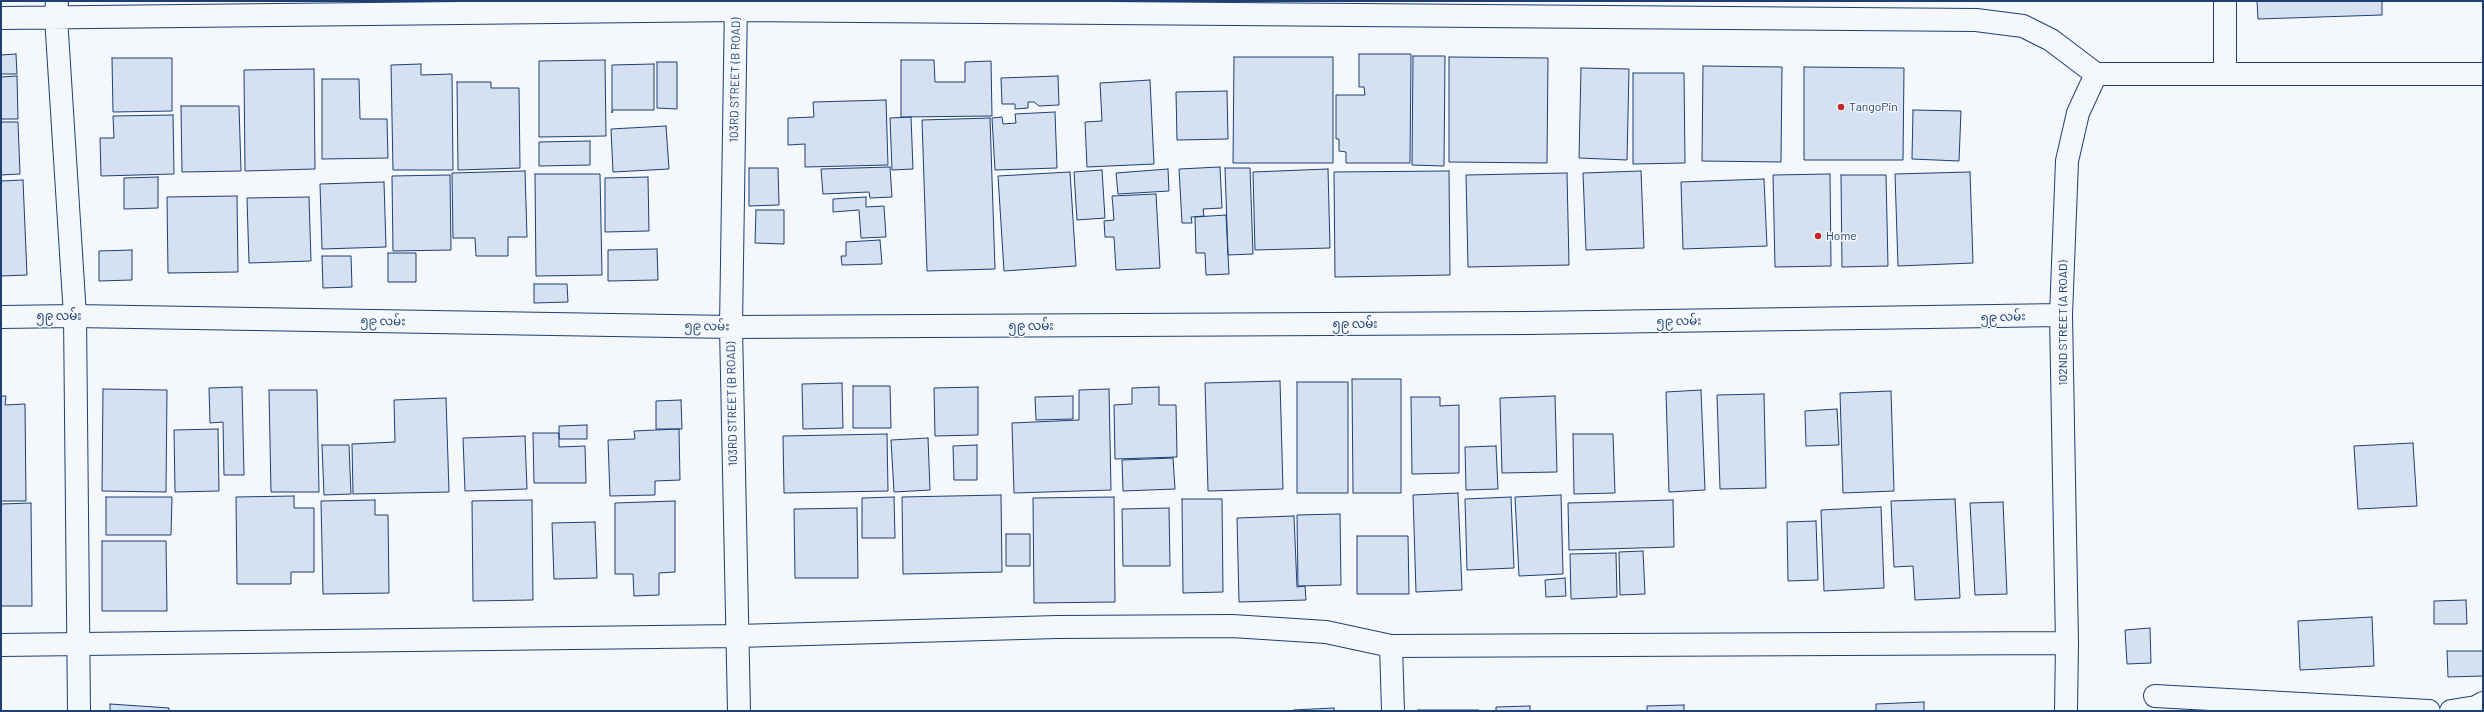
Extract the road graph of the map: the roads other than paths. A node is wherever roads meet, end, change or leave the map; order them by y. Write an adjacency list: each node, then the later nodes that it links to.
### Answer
1 (2225, 1): 6 (street)
2 (736, 5): 3 (street); 5 (street); 11 (street, 103RD STREET (B ROAD))
3 (56, 9): 4 (street); 9 (street)
4 (1, 18)
5 (2096, 74): 6 (street); 8 (street, 102ND STREET (A ROAD))
6 (2225, 74): 7 (street)
7 (2483, 74)
8 (2062, 315): 11 (street, ၅၉ လမ်း); 14 (street, 102ND STREET (A ROAD))
9 (75, 316): 10 (street, ၅၉ လမ်း); 11 (street, ၅၉ လမ်း); 13 (street)
10 (1, 317)
11 (731, 327): 12 (street, 103RD STREET (B ROAD))
12 (737, 636): 13 (street); 16 (street); 20 (street, 103RD STREET (B ROAD))
13 (78, 643): 15 (street); 19 (street)
14 (2067, 643): 16 (street); 22 (street, 102ND STREET (A ROAD))
15 (1, 645)
16 (1391, 646): 21 (street)
17 (2155, 696): 23 (street)
18 (2483, 703): 24 (street)
19 (79, 711)
20 (739, 711)
21 (1392, 711)
22 (2066, 711)
23 (2429, 711)
24 (2451, 711)

